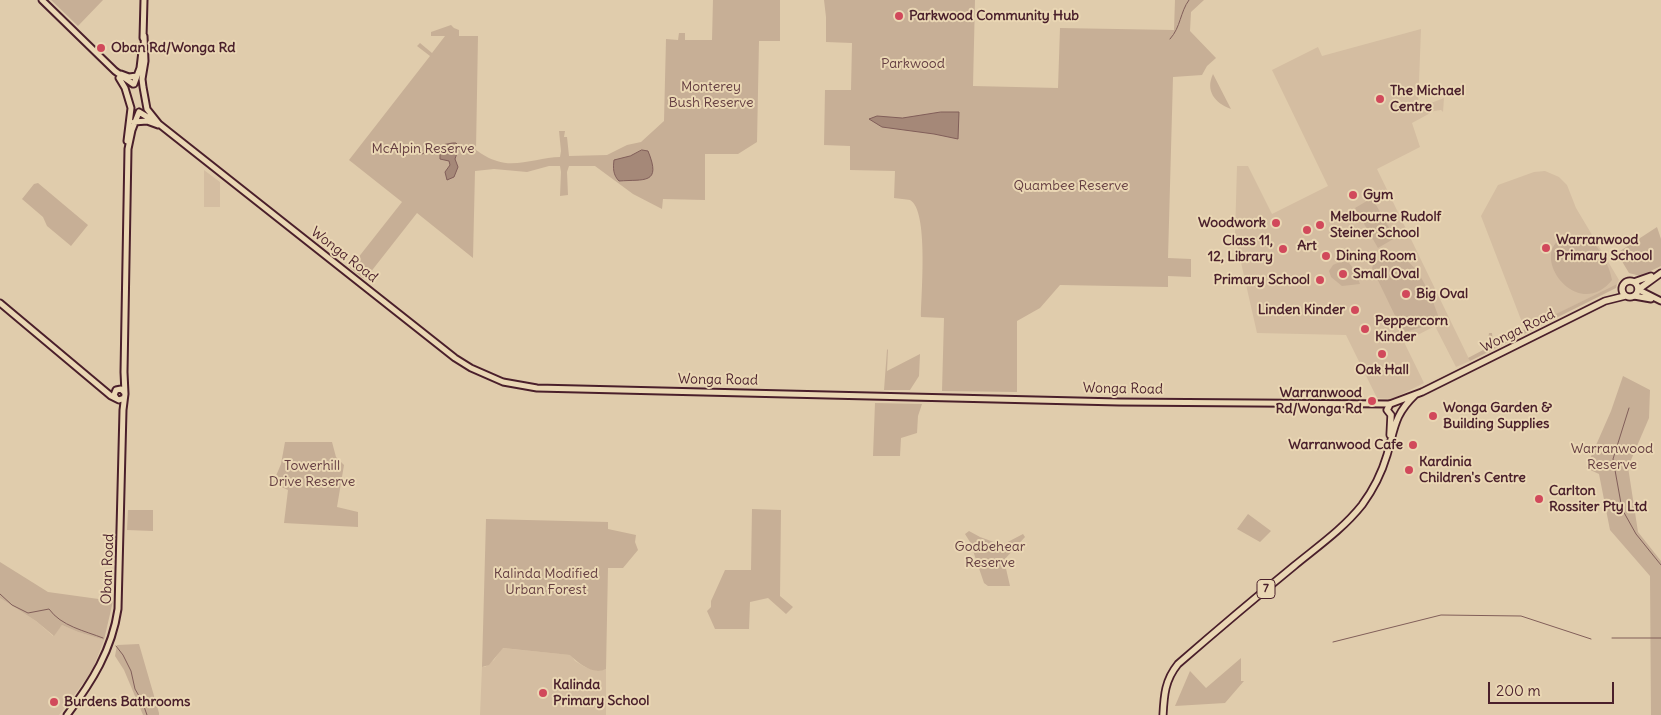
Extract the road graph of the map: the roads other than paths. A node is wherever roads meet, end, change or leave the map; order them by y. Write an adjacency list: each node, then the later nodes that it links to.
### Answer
1 (42, 0): 4 (main road)
2 (144, 0): 3 (main road)
3 (144, 36): 5 (main road); 7 (main road)
4 (116, 72): 5 (main road); 6 (main road); 8 (main road)
5 (137, 76): 6 (main road)
6 (134, 84): 7 (main road); 8 (main road, Oban Road)
7 (144, 90): 9 (main road, Oban Road); 11 (main road)
8 (131, 108): 9 (main road, Wonga Road); 12 (main road, Oban Road)
9 (139, 112): 10 (main road, Oban Road); 11 (main road, Wonga Road)
10 (134, 122): 11 (main road); 12 (main road, Oban Road)
11 (160, 126): 28 (main road, Wonga Road)
12 (128, 149): 22 (main road, Oban Road)
13 (1659, 273): 14 (main road, 7); 16 (main road, 7)
14 (1634, 282): 15 (main road, 7); 16 (main road)
15 (1622, 287): 17 (main road); 20 (main road, Wonga Road / 7)
16 (1639, 290): 18 (main road, 7); 19 (main road)
17 (1625, 296): 18 (main road, 7); 20 (main road, Wonga Road / 7)
18 (1634, 296): 19 (main road)
19 (1659, 300)
20 (1605, 301): 26 (main road, Wonga Road / 7)
21 (0, 303): 23 (main road)
22 (124, 372): 24 (main road, Oban Road); 25 (main road, Oban Road)
23 (99, 384): 24 (main road); 27 (main road)
24 (117, 390): 25 (main road); 27 (main road, Oban Road)
25 (124, 395): 27 (main road); 29 (main road, Oban Road)
26 (1415, 395): 28 (main road, Wonga Road / 7); 30 (main road, Wonga Road / 7)
27 (116, 399): 29 (main road, Oban Road)
28 (1391, 408): 30 (main road); 30 (main road); 31 (main road, 7)
29 (123, 410): 32 (main road, Oban Road)
30 (1399, 412): 31 (main road, 7)
31 (1390, 437): 33 (main road, 7)
32 (67, 715)
33 (1163, 715)

